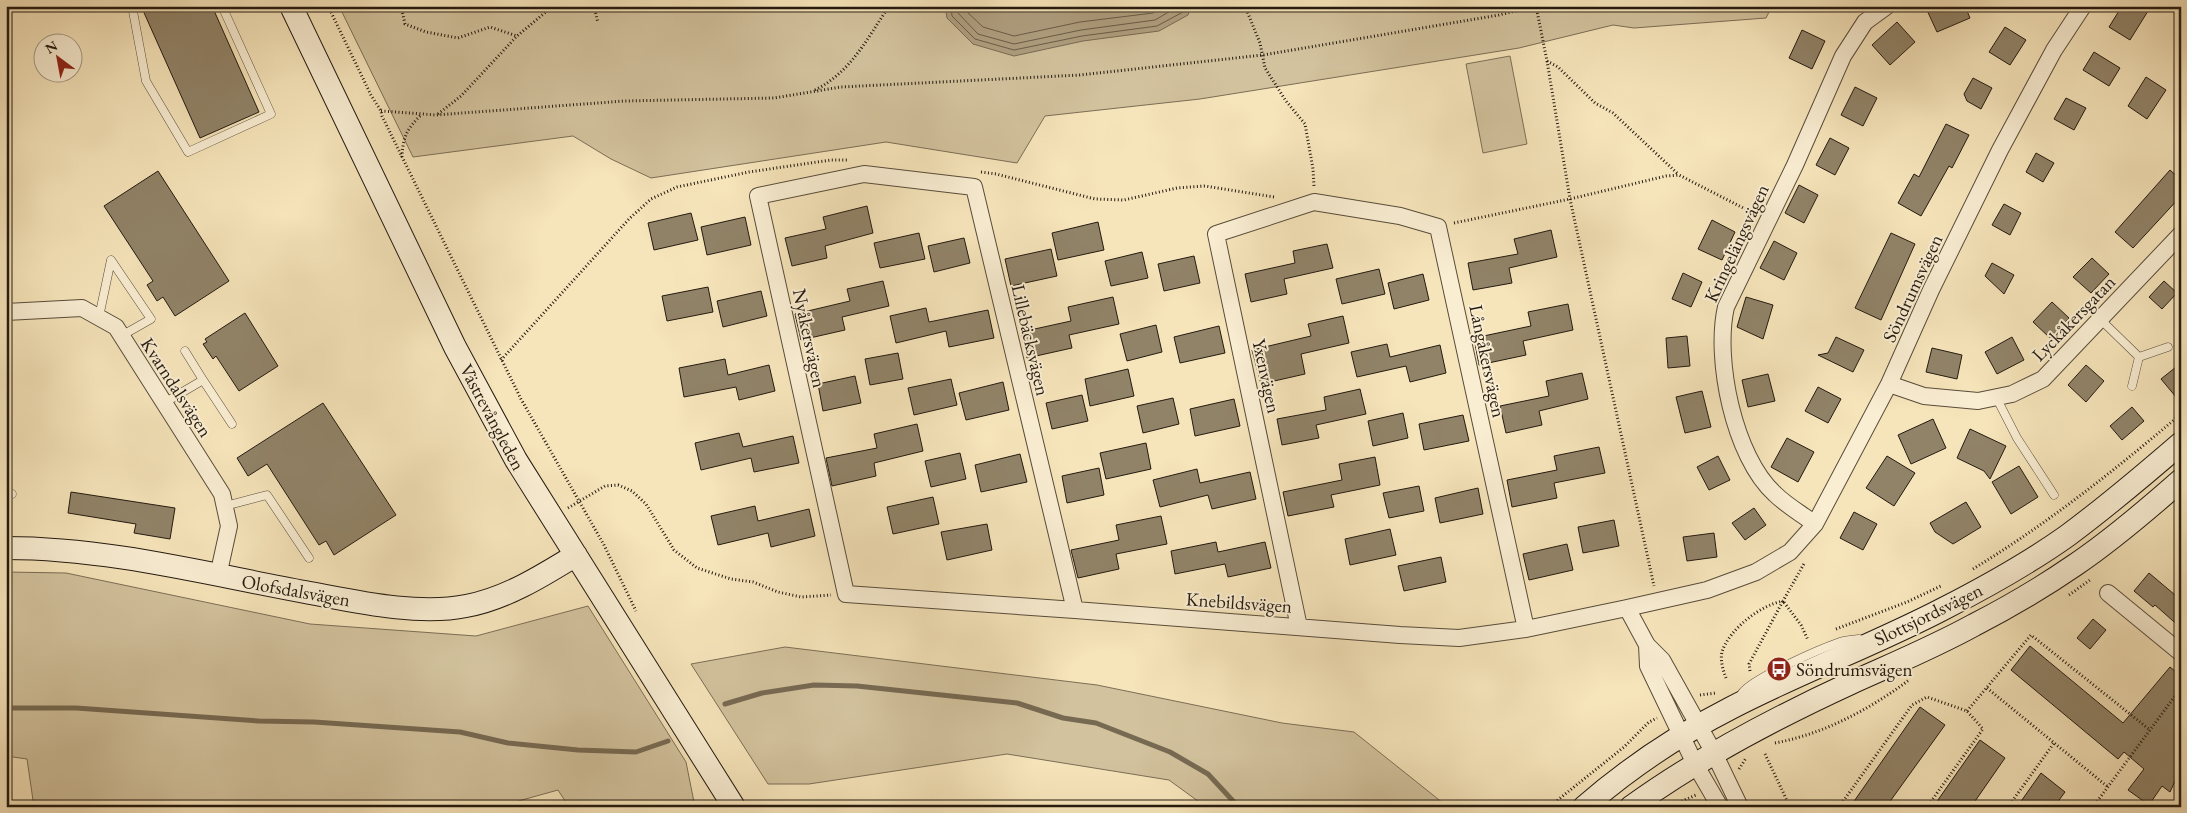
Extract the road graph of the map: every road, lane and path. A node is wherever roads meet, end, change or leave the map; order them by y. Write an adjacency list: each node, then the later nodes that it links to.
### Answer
1 (132, 6): 2 (lane)
2 (222, 6)
3 (291, 6): 52 (street, Västrevångleden)
4 (328, 6): 18 (path)
5 (401, 6): 14 (path)
6 (553, 6): 14 (path)
7 (594, 6): 13 (path)
8 (889, 6): 17 (path)
9 (1245, 6): 15 (path)
10 (1535, 6): 15 (path); 16 (path)
11 (1887, 6): 29 (street, Kringelängsvägen)
12 (2083, 6): 41 (street, Söndrumsvägen)
13 (598, 23)
14 (517, 36): 20 (path)
15 (1263, 54): 17 (path); 28 (path)
16 (1547, 61): 25 (path); 27 (path)
17 (810, 92): 20 (path)
18 (381, 111): 19 (path); 21 (path)
19 (421, 115): 20 (path); 21 (path)
20 (436, 115)
21 (402, 157): 39 (path)
22 (849, 160): 39 (path)
23 (978, 171): 26 (path)
24 (864, 174): 62 (street, Nyåkersvägen); 66 (street, Lillebäcksvägen)
25 (1678, 175): 27 (path); 29 (path)
26 (1276, 197)
27 (1570, 199): 30 (path); 63 (path)
28 (1314, 202): 30 (street); 67 (street, Yxenvägen)
29 (1768, 220): 53 (street, Kringelängsvägen)
30 (1438, 226): 68 (street, Långåkersvägen)
31 (2181, 234): 34 (street, Lyckåkersgatan)
32 (6, 312): 33 (street, Kvarndalsvägen)
33 (98, 318): 35 (street, Kvarndalsvägen); 35 (lane)
34 (2100, 318): 38 (lane); 43 (street, Lyckåkersgatan)
35 (121, 336): 44 (street, Kvarndalsvägen)
36 (2168, 347): 38 (lane)
37 (185, 351): 40 (lane)
38 (2139, 357): 42 (lane)
39 (502, 360): 50 (path)
40 (203, 380): 44 (lane); 46 (lane)
41 (1889, 384): 43 (street, Lyckåkersgatan); 53 (street, Söndrumsvägen)
42 (2132, 386)
43 (1996, 398): 49 (lane)
44 (164, 403): 51 (street, Kvarndalsvägen)
45 (2181, 414): 58 (path)
46 (232, 424)
47 (2181, 443): 81 (street, Slottsjordsvägen)
48 (2181, 480): 89 (street, Slottsjordsvägen)
49 (2054, 495)
50 (579, 500): 52 (path); 62 (path)
51 (225, 506): 57 (lane); 59 (street, Kvarndalsvägen)
52 (552, 519): 56 (street, Västrevångleden)
53 (1815, 524): 63 (street, Söndrumsvägen)
54 (6, 548): 59 (street, Olofsdalsvägen)
55 (1810, 554): 64 (path)
56 (576, 556): 59 (street, Olofsdalsvägen); 92 (street, Västrevångleden)
57 (309, 558)
58 (1966, 574)
59 (218, 576)
60 (1949, 582): 69 (path)
61 (2108, 593): 74 (street)
62 (846, 594): 66 (street, Knebildsvägen)
63 (1658, 601): 65 (street, Söndrumsvägen)
64 (1783, 601): 71 (path); 76 (path); 78 (path)
65 (1627, 608): 68 (street, Knebildsvägen); 73 (street)
66 (1075, 610): 67 (street, Knebildsvägen)
67 (1299, 627): 68 (street, Knebildsvägen)
68 (1526, 629)
69 (1830, 631)
70 (1815, 637): 71 (path)
71 (1808, 640): 72 (path)
72 (1800, 644)
73 (1647, 645): 82 (street); 83 (street)
74 (2181, 653)
75 (1756, 667): 76 (path)
76 (1750, 671): 77 (path)
77 (1742, 676)
78 (1726, 678)
79 (1987, 688): 84 (path); 85 (path); 87 (path)
80 (2181, 688): 85 (path)
81 (1727, 700): 82 (path); 86 (street, Slottsjordsvägen)
82 (1686, 703): 86 (street)
83 (1670, 711): 86 (street); 93 (path)
84 (1967, 711): 99 (path); 100 (path)
85 (2150, 730): 90 (path)
86 (1690, 731): 89 (street); 94 (street, Slottsjordsvägen)
87 (2054, 743): 90 (path); 101 (path)
88 (1765, 754): 98 (path)
89 (1704, 758): 95 (street, Slottsjordsvägen); 96 (street); 97 (street)
90 (2108, 787): 102 (path)
91 (2181, 802): 103 (path)
92 (734, 807)
93 (1549, 807)
94 (1584, 807)
95 (1631, 807)
96 (1720, 807)
97 (1740, 807)
98 (1790, 807)
99 (1839, 807)
100 (1927, 807)
101 (2008, 807)
102 (2093, 807)
103 (2178, 807)

